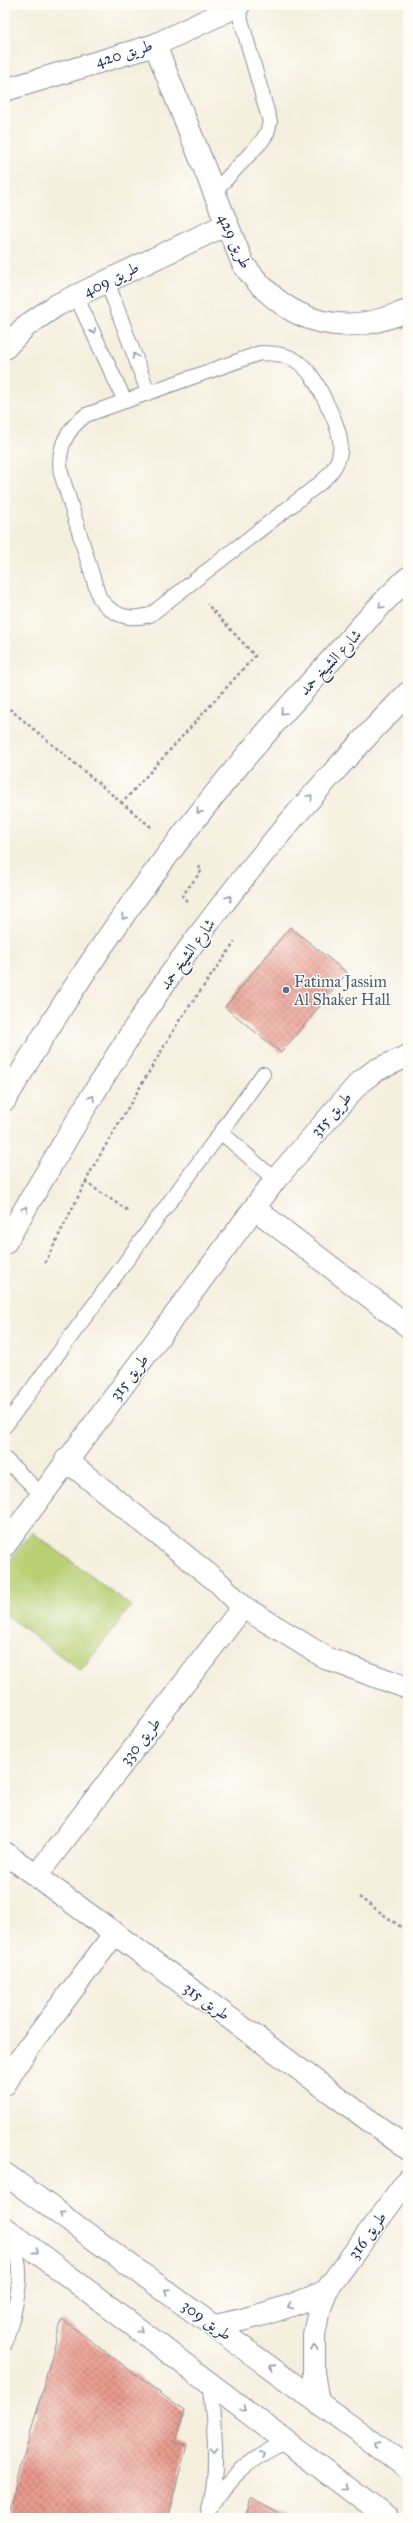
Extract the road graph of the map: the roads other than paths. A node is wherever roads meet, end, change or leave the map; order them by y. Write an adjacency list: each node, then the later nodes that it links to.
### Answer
1 (238, 6): 2 (street, طريق 420); 4 (lane)
2 (155, 45): 3 (street, طريق 420); 4 (street, طريق 429)
3 (5, 90)
4 (214, 192): 5 (street, طريق 429)
5 (227, 224): 6 (street, طريق 409); 8 (street, طريق 429)
6 (107, 281): 7 (street, طريق 409); 10 (lane, one-way to 6)
7 (76, 296): 9 (street, طريق 409); 11 (lane, one-way to 11)
8 (408, 311)
9 (5, 348)
10 (148, 392): 11 (lane); 11 (lane)
11 (125, 401)
12 (408, 578): 16 (street, شارع الشيخ حمد, one-way to 16)
13 (408, 693): 20 (street, شارع الشيخ حمد, one-way to 13)
14 (408, 1056): 18 (street, طريق 315)
15 (263, 1074): 17 (lane)
16 (5, 1100)
17 (221, 1132): 18 (lane); 22 (lane)
18 (274, 1180): 19 (street, طريق 315)
19 (255, 1209): 21 (street); 24 (street, طريق 315)
20 (5, 1242)
21 (408, 1326)
22 (5, 1426)
23 (5, 1459): 25 (lane)
24 (66, 1460): 25 (street, طريق 315); 27 (street)
25 (41, 1494): 26 (street, طريق 315)
26 (5, 1545)
27 (243, 1607): 28 (street); 30 (street, طريق 330)
28 (408, 1688)
29 (5, 1853): 30 (street, طريق 315)
30 (36, 1876): 31 (street, طريق 315)
31 (115, 1933): 32 (street); 33 (street, طريق 315)
32 (5, 2084)
33 (408, 2149)
34 (5, 2174): 38 (street, طريق 309, one-way to 34)
35 (408, 2179): 37 (street, طريق 316)
36 (7, 2229): 39 (lane); 40 (street, one-way to 40)
37 (326, 2290): 38 (street, طريق 316, one-way to 38); 41 (street, طريق 316, one-way to 37)
38 (215, 2326): 41 (street, طريق 309, one-way to 38)
39 (5, 2344)
40 (209, 2384): 42 (street, one-way to 42); 44 (lane, one-way to 44)
41 (318, 2401): 43 (street, طريق 309, one-way to 41)
42 (286, 2442): 44 (lane, one-way to 42); 45 (street, one-way to 45)
43 (408, 2468)
44 (207, 2515)
45 (386, 2518)

